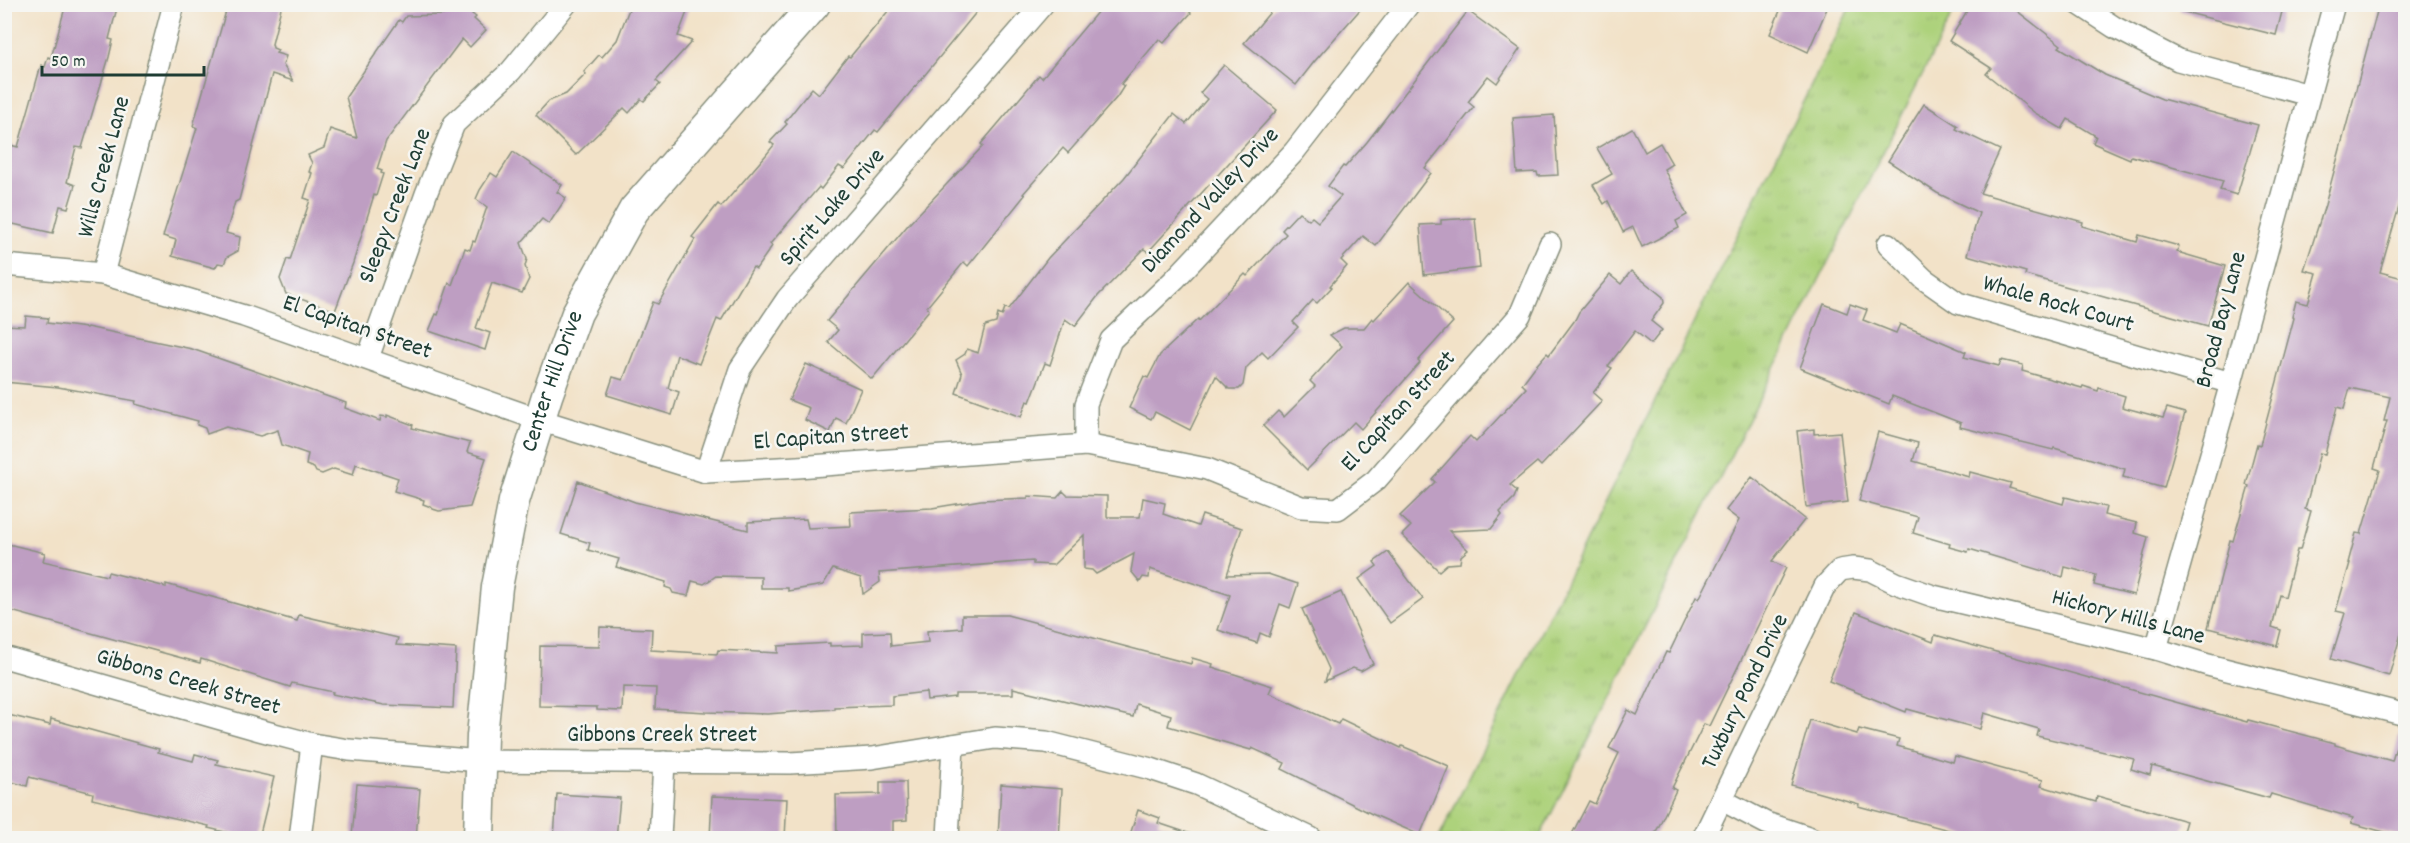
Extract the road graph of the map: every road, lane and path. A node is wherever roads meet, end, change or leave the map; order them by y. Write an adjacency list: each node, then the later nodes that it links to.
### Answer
1 (174, 4): 12 (street, Wills Creek Lane)
2 (566, 4): 13 (street, Sleepy Creek Lane)
3 (815, 4): 15 (street, Center Hill Drive)
4 (1043, 4): 17 (street, Spirit Lake Drive)
5 (1409, 4): 16 (street, Diamond Valley Drive)
6 (2079, 4): 8 (street)
7 (2334, 4): 8 (street, Broad Bay Lane)
8 (2309, 95): 14 (street, Broad Bay Lane)
9 (1550, 244): 16 (street, El Capitan Street)
10 (1888, 244): 14 (street, Whale Rock Court)
11 (4, 265): 12 (street, El Capitan Street)
12 (103, 274): 13 (street, El Capitan Street)
13 (368, 358): 15 (street, El Capitan Street)
14 (2231, 383): 19 (street, Broad Bay Lane)
15 (540, 420): 17 (street, El Capitan Street); 24 (street, Center Hill Drive)
16 (1086, 445): 17 (street, El Capitan Street)
17 (706, 472)
18 (1840, 570): 19 (street, Hickory Hills Lane); 26 (street, Tuxbury Pond Drive)
19 (2156, 649): 21 (street, Hickory Hills Lane)
20 (4, 657): 22 (street, Gibbons Creek Street)
21 (2406, 715)
22 (312, 744): 24 (street, Gibbons Creek Street); 27 (street)
23 (953, 745): 25 (street, Gibbons Creek Street); 30 (street); 31 (street, Gibbons Creek Street)
24 (481, 761): 25 (street, Gibbons Creek Street); 28 (street, Center Hill Drive)
25 (664, 762): 29 (street)
26 (1722, 800): 32 (street, Tuxbury Pond Drive); 33 (street)
27 (300, 838)
28 (478, 838)
29 (660, 838)
30 (948, 838)
31 (1311, 838)
32 (1703, 838)
33 (1811, 838)

